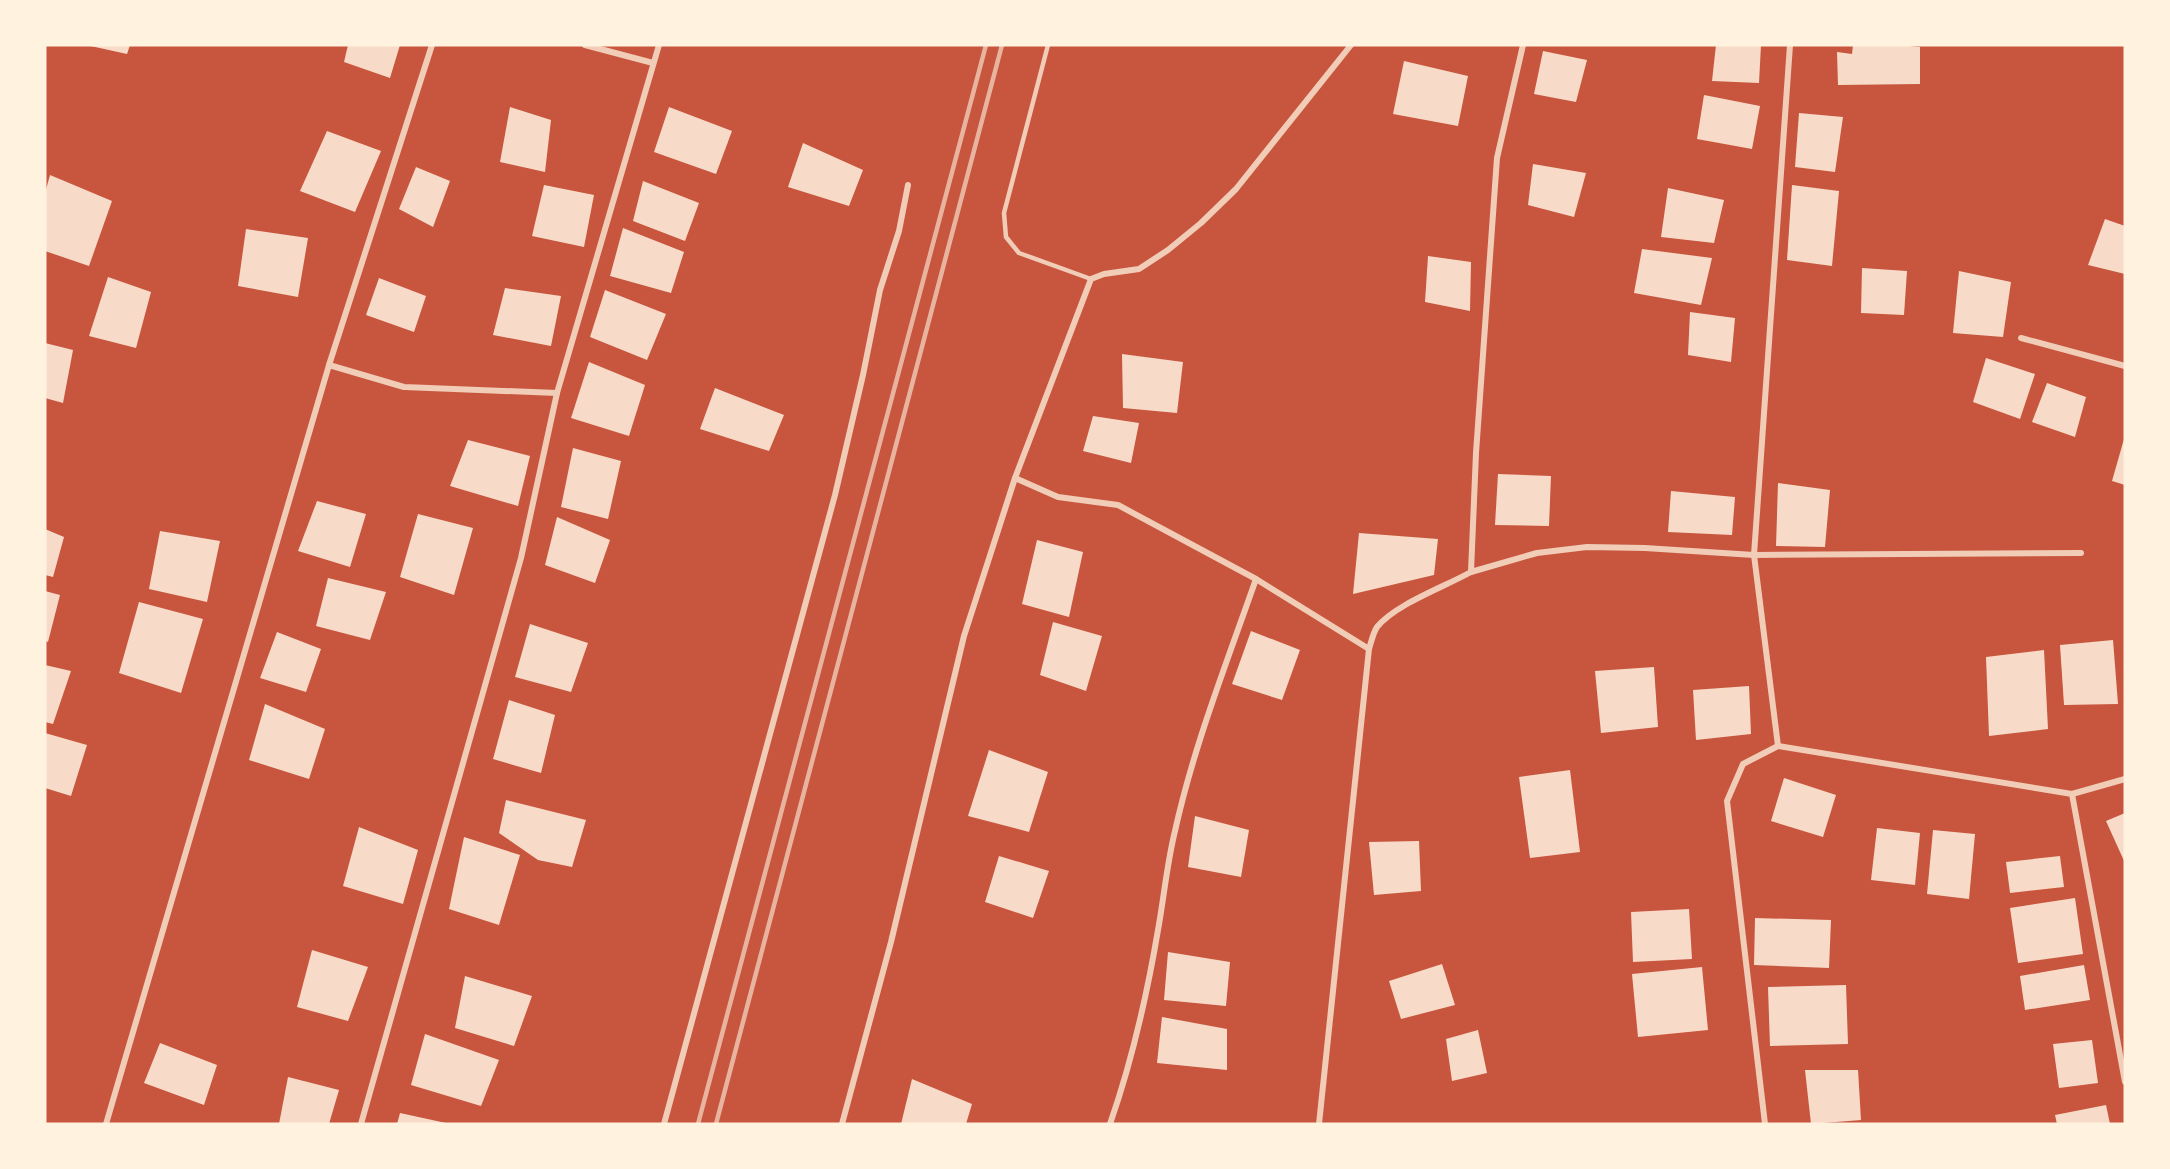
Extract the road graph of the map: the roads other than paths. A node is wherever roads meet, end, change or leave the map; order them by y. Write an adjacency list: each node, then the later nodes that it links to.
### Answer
1 (432, 45): 12 (street)
2 (585, 45): 8 (street)
3 (659, 45): 8 (street)
4 (1048, 45): 10 (lane)
5 (1351, 45): 10 (street)
6 (1523, 45): 18 (street)
7 (1790, 45): 17 (street)
8 (653, 63): 14 (street)
9 (908, 185): 27 (street)
10 (1091, 279): 15 (street)
11 (2021, 338): 13 (street)
12 (329, 365): 14 (street); 25 (street)
13 (2125, 366)
14 (556, 393): 26 (street)
15 (1015, 478): 19 (street); 28 (street)
16 (2081, 553): 17 (street)
17 (1754, 555): 18 (street); 21 (street)
18 (1471, 572): 20 (street)
19 (1256, 579): 20 (street); 29 (street)
20 (1369, 649): 30 (street)
21 (1778, 746): 23 (street); 31 (street)
22 (2125, 779): 23 (street)
23 (2072, 794): 24 (street)
24 (2125, 1082)
25 (106, 1124)
26 (362, 1124)
27 (664, 1124)
28 (842, 1124)
29 (1110, 1124)
30 (1319, 1124)
31 (1766, 1124)

